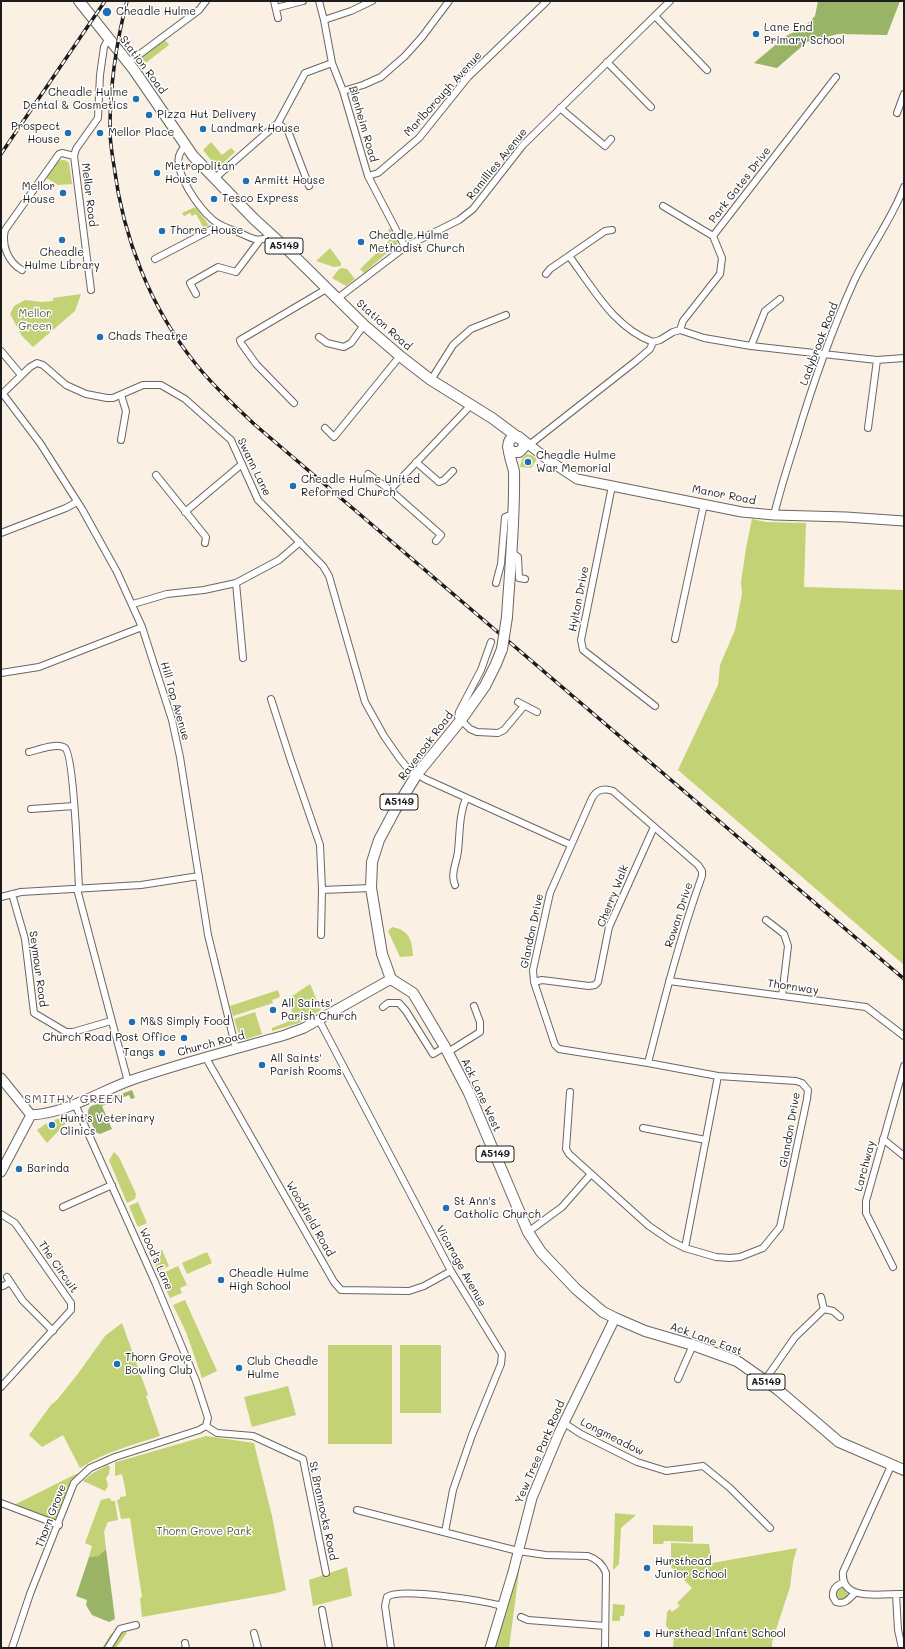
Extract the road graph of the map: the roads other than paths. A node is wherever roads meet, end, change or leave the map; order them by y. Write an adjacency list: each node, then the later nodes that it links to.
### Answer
1 (79, 1): 13 (main road, Station Road / A5149)
2 (206, 1): 15 (street)
3 (303, 1): 9 (street)
4 (319, 1): 12 (street, Blenheim Road)
5 (372, 1): 12 (street)
6 (448, 1): 19 (street)
7 (546, 1): 28 (street, Marlborough Avenue)
8 (670, 1): 10 (street, Ramillies Avenue)
9 (275, 4): 11 (street)
10 (655, 16): 14 (street, Ramillies Avenue); 17 (street)
11 (278, 18)
12 (324, 20): 16 (street, Blenheim Road)
13 (108, 39): 15 (main road, Station Road / A5149); 27 (street, Mellor Road)
14 (607, 62): 21 (street); 22 (street, Ramillies Avenue)
15 (128, 63): 26 (main road, Station Road / A5149)
16 (332, 63): 19 (street, Blenheim Road); 24 (street)
17 (707, 70)
18 (836, 77): 36 (street, Park Gates Drive)
19 (343, 91): 28 (street, Blenheim Road)
20 (904, 94): 23 (street)
21 (651, 107)
22 (560, 108): 25 (street); 38 (street, Ramillies Avenue)
23 (897, 113)
24 (278, 123): 29 (street); 30 (street)
25 (611, 139)
26 (185, 145): 29 (main road, Station Road / A5149); 33 (street)
27 (74, 156): 41 (street); 44 (street, Mellor Road)
28 (368, 176): 38 (street, Blenheim Road)
29 (214, 179): 35 (main road, Station Road / A5149)
30 (309, 186)
31 (904, 188): 55 (street, Ladybrook Road)
32 (663, 206): 36 (street)
33 (220, 225): 37 (street); 40 (street)
34 (612, 230): 39 (street)
35 (272, 234): 37 (street); 43 (main road, Station Road / A5149)
36 (713, 236): 50 (street, Park Gates Drive)
37 (260, 240): 45 (street)
38 (405, 247): 46 (street, Ramillies Avenue)
39 (569, 256): 42 (street); 52 (street)
40 (154, 259)
41 (22, 270)
42 (546, 274)
43 (328, 288): 46 (main road, Station Road / A5149); 63 (street)
44 (91, 290)
45 (196, 294)
46 (338, 298): 49 (main road, Station Road / A5149)
47 (780, 299): 53 (street)
48 (506, 315): 60 (street)
49 (364, 325): 51 (street); 56 (main road, Station Road / A5149)
50 (680, 330): 52 (street); 53 (street)
51 (319, 337)
52 (654, 342): 70 (street)
53 (751, 346): 55 (street)
54 (1, 351): 59 (street)
55 (825, 354): 58 (street); 83 (street, Ladybrook Road)
56 (400, 356): 60 (main road, Station Road / A5149); 66 (street)
57 (904, 358): 58 (street)
58 (877, 360): 67 (street)
59 (21, 375): 61 (street, Swann Lane); 62 (street, Swann Lane)
60 (431, 380): 64 (main road, Station Road / A5149)
61 (2, 394): 79 (street, Hill Top Avenue)
62 (121, 395): 68 (street); 72 (street, Swann Lane)
63 (294, 403)
64 (471, 405): 65 (main road, Station Road / A5149); 71 (street)
65 (492, 418): 69 (main road, Station Road / A5149); 70 (main road, Station Road / A5149)
66 (325, 428)
67 (868, 428)
68 (121, 440)
69 (508, 445): 70 (main road); 70 (main road); 73 (main road, Ravenoak Road / A5149)
70 (522, 445): 73 (main road, Ravenoak Road / A5149); 77 (street, Manor Road)
71 (416, 462): 74 (street); 78 (street)
72 (242, 464): 81 (street); 87 (street, Swann Lane)
73 (514, 470): 82 (main road, Ravenoak Road / A5149)
74 (453, 472)
75 (368, 474): 78 (street)
76 (156, 475): 81 (street)
77 (612, 486): 80 (street, Manor Road); 102 (street, Hylton Drive)
78 (390, 490): 86 (street)
79 (77, 502): 85 (street); 93 (street, Hill Top Avenue)
80 (704, 504): 83 (street, Manor Road); 95 (street)
81 (185, 512): 88 (street)
82 (513, 514): 89 (main road, Ravenoak Road / A5149); 92 (street)
83 (774, 515): 84 (street, Manor Road)
84 (904, 521)
85 (1, 533)
86 (436, 541)
87 (300, 542): 91 (street); 106 (street, Swann Lane)
88 (205, 543)
89 (511, 552): 90 (street, Ravenoak Road); 104 (main road, Ravenoak Road / A5149, bridge)
90 (525, 579)
91 (236, 583): 93 (street); 97 (street)
92 (496, 583)
93 (133, 604): 94 (street, Hill Top Avenue)
94 (142, 627): 98 (street); 112 (street, Hill Top Avenue)
95 (675, 639)
96 (491, 642): 104 (street)
97 (243, 658)
98 (1, 673)
99 (271, 699): 116 (street)
100 (518, 702): 101 (street)
101 (524, 706): 103 (street); 104 (street)
102 (655, 706)
103 (536, 712)
104 (461, 720): 106 (main road, Ravenoak Road / A5149)
105 (29, 752): 108 (street)
106 (416, 776): 107 (street); 115 (main road, Ravenoak Road / A5149)
107 (466, 798): 111 (street); 113 (street)
108 (74, 806): 109 (street); 114 (street)
109 (31, 809)
110 (654, 827): 111 (street, Rowan Drive); 122 (street, Rowan Drive); 123 (street, Cherry Walk)
111 (571, 845): 123 (street, Glandon Drive)
112 (199, 876): 114 (street); 130 (street, Hill Top Avenue)
113 (455, 885)
114 (78, 888): 117 (street); 128 (street)
115 (371, 888): 116 (street); 121 (main road, Ravenoak Road / A5149)
116 (322, 890): 120 (street)
117 (12, 894): 118 (street); 128 (street, Seymour Road)
118 (1, 897)
119 (766, 920): 124 (street)
120 (321, 935)
121 (391, 979): 127 (street, Church Road); 131 (main road, Ack Lane West / A5149)
122 (669, 981): 124 (street, Thornway); 133 (street, Rowan Drive)
123 (534, 982): 133 (street, Glandon Drive)
124 (782, 996): 129 (street, Thornway)
125 (474, 1006): 131 (street)
126 (383, 1007): 131 (street)
127 (319, 1020): 130 (street, Church Road); 153 (street, Vicarage Avenue)
128 (111, 1021): 137 (street)
129 (904, 1036)
130 (236, 1049): 132 (street, Church Road)
131 (447, 1050): 150 (main road, Ack Lane West / A5149)
132 (206, 1058): 137 (street, Church Road); 153 (street, Woodfield Road)
133 (648, 1063): 135 (street, Glandon Drive)
134 (904, 1066): 142 (street, Larchway)
135 (718, 1076): 143 (street); 151 (street, Glandon Drive)
136 (2, 1082): 140 (street)
137 (128, 1082): 139 (street, Church Road)
138 (570, 1092): 146 (street, Glandon Drive)
139 (75, 1104): 140 (street, Church Road); 147 (street, Wood's Lane)
140 (31, 1115): 145 (street)
141 (643, 1128): 143 (street)
142 (883, 1139): 144 (street); 152 (street, Larchway)
143 (706, 1140): 151 (street)
144 (904, 1156)
145 (1, 1172)
146 (591, 1174): 150 (street); 151 (street, Glandon Drive)
147 (112, 1185): 148 (street); 165 (street, Wood's Lane)
148 (63, 1207)
149 (1, 1214): 159 (street, The Circuit)
150 (528, 1232): 158 (main road, Ack Lane West / A5149)
151 (685, 1248)
152 (893, 1267)
153 (451, 1271): 172 (street, Vicarage Avenue)
154 (3, 1286): 159 (street)
155 (821, 1297): 156 (street)
156 (824, 1309): 157 (street); 162 (street)
157 (840, 1317)
158 (615, 1318): 160 (main road, Ack Lane East / A5149); 164 (street, Yew Tree Park Road)
159 (53, 1331): 163 (street, The Circuit)
160 (693, 1345): 161 (street); 162 (main road, Ack Lane East / A5149)
161 (678, 1379)
162 (765, 1380): 166 (main road, Ack Lane East / A5149)
163 (1, 1387)
164 (564, 1422): 171 (street, Longmeadow); 173 (street, Yew Tree Park Road)
165 (206, 1426): 170 (street, Thorn Grove); 174 (street, St Brannocks Road)
166 (891, 1466): 167 (main road, Ack Lane East / A5149); 175 (street)
167 (904, 1470)
168 (1, 1503): 170 (street)
169 (357, 1510): 172 (street)
170 (58, 1525): 185 (street, Thorn Grove)
171 (770, 1528)
172 (445, 1532): 173 (street)
173 (518, 1551): 179 (street, Yew Tree Park Road); 183 (street)
174 (326, 1573)
175 (843, 1582): 176 (street); 176 (street)
176 (855, 1593): 177 (street)
177 (896, 1594): 178 (street); 192 (street)
178 (904, 1594)
179 (502, 1606): 189 (street); 190 (street, Yew Tree Park Road)
180 (322, 1610): 188 (street)
181 (521, 1617): 183 (street)
182 (136, 1625): 186 (street)
183 (605, 1626): 191 (street)
184 (254, 1634): 187 (street)
185 (12, 1648)
186 (108, 1648)
187 (258, 1648)
188 (329, 1648)
189 (391, 1648)
190 (490, 1648)
191 (605, 1648)
192 (902, 1648)

